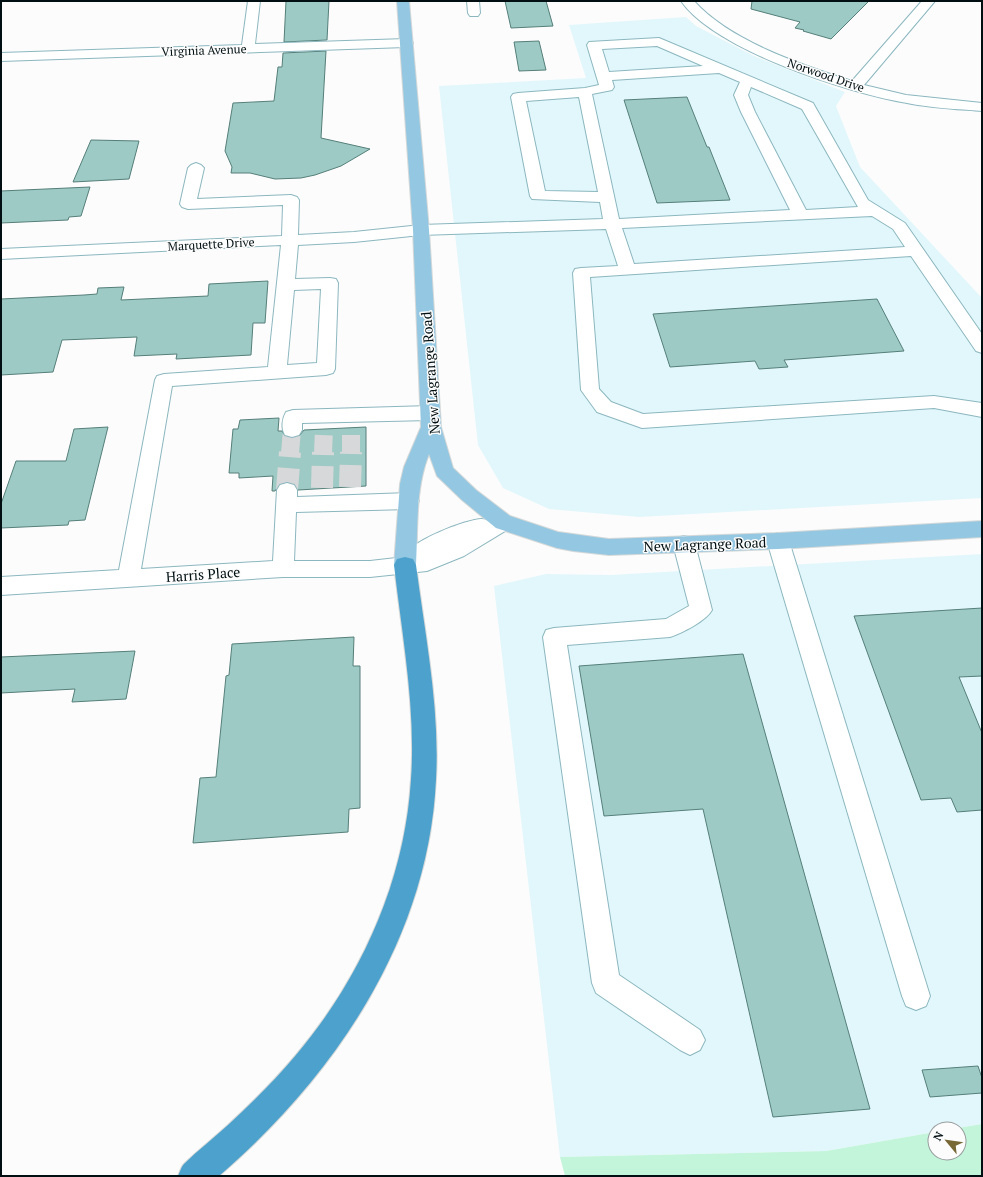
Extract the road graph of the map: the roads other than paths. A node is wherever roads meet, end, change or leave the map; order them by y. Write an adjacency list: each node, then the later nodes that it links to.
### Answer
1 (254, 1): 6 (street)
2 (403, 1): 5 (main road, New Lagrange Road)
3 (687, 1): 11 (street, Norwood Drive)
4 (929, 1): 11 (street)
5 (406, 43): 6 (street, Virginia Avenue); 19 (main road, New Lagrange Road)
6 (248, 49): 7 (street, Virginia Avenue)
7 (1, 57)
8 (722, 68): 9 (street); 9 (street); 10 (street)
9 (604, 76): 12 (street)
10 (747, 80): 16 (street); 17 (street)
11 (855, 86): 13 (street, Norwood Drive)
12 (585, 92): 15 (street); 15 (street)
13 (982, 107)
14 (196, 168): 20 (street)
15 (607, 197): 18 (street)
16 (874, 211): 17 (street, Marquette Drive); 21 (street)
17 (800, 214): 18 (street, Marquette Drive)
18 (612, 224): 19 (street, Marquette Drive); 23 (street)
19 (421, 230): 20 (street, Marquette Drive); 28 (main road, New Lagrange Road)
20 (290, 240): 22 (street, Marquette Drive); 24 (street)
21 (916, 251): 23 (street); 25 (street)
22 (1, 254)
23 (628, 270): 27 (street)
24 (285, 285): 26 (street); 26 (street)
25 (982, 348)
26 (277, 372): 37 (street)
27 (982, 410)
28 (431, 420): 29 (street); 30 (main road); 31 (main road, New Lagrange Road)
29 (292, 430)
30 (409, 501): 35 (main road); 36 (street)
31 (503, 522): 34 (main road, New Lagrange Road); 35 (street, Harris Place)
32 (982, 529): 33 (main road, New Lagrange Road)
33 (778, 541): 34 (main road, New Lagrange Road); 39 (street)
34 (684, 544): 40 (street)
35 (405, 564): 36 (street, Harris Place); 41 (highway)
36 (283, 569): 37 (street, Harris Place)
37 (128, 579): 38 (street, Harris Place)
38 (1, 586)
39 (916, 996)
40 (690, 1040)
41 (194, 1176)

